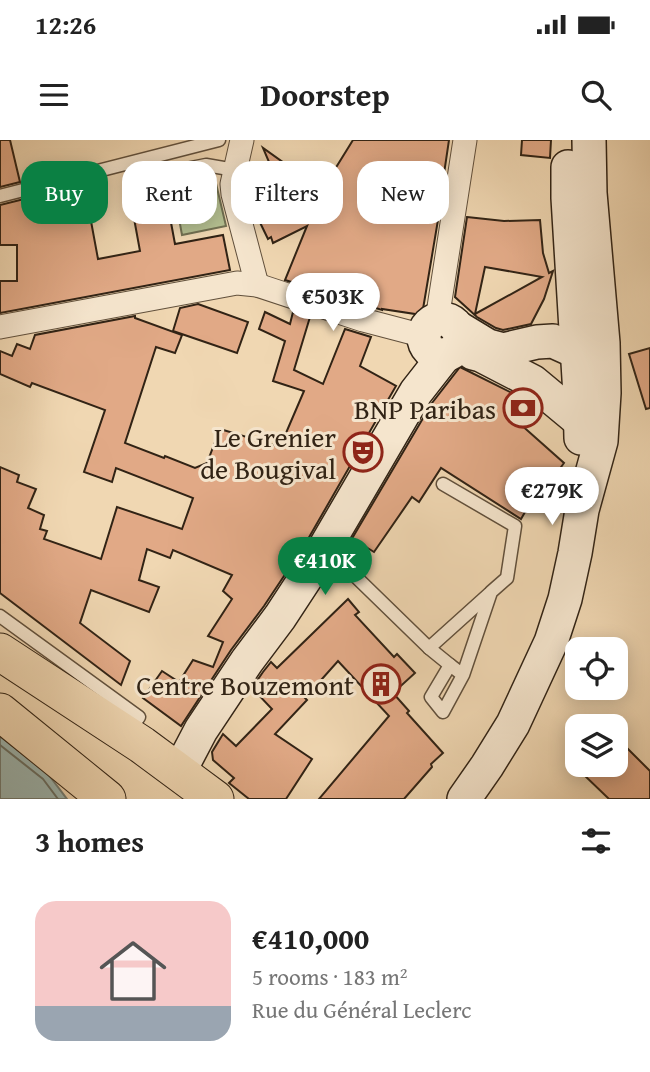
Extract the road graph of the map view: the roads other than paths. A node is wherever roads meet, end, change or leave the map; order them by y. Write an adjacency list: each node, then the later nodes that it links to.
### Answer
1 (219, 140): 7 (lane)
2 (242, 140): 6 (street)
3 (465, 140): 12 (street)
4 (569, 140): 9 (main road)
5 (589, 140): 14 (main road)
6 (237, 161)
7 (0, 196)
8 (241, 224): 10 (street)
9 (571, 253): 13 (main road); 14 (main road)
10 (257, 285): 11 (street); 12 (street)
11 (0, 327)
12 (440, 339): 13 (main road); 14 (main road); 16 (main road)
13 (537, 342): 14 (main road)
14 (576, 386): 29 (main road)
15 (443, 484): 17 (lane)
16 (320, 555): 19 (lane); 26 (main road)
17 (491, 592): 19 (lane); 22 (lane)
18 (0, 616): 25 (lane)
19 (429, 648): 21 (lane)
20 (0, 652): 25 (main road)
21 (450, 665): 22 (lane); 22 (lane)
22 (463, 675)
23 (0, 681): 26 (main road)
24 (0, 712): 27 (main road)
25 (127, 735): 26 (main road)
26 (173, 788): 28 (main road)
27 (107, 799)
28 (215, 799)
29 (464, 799)

